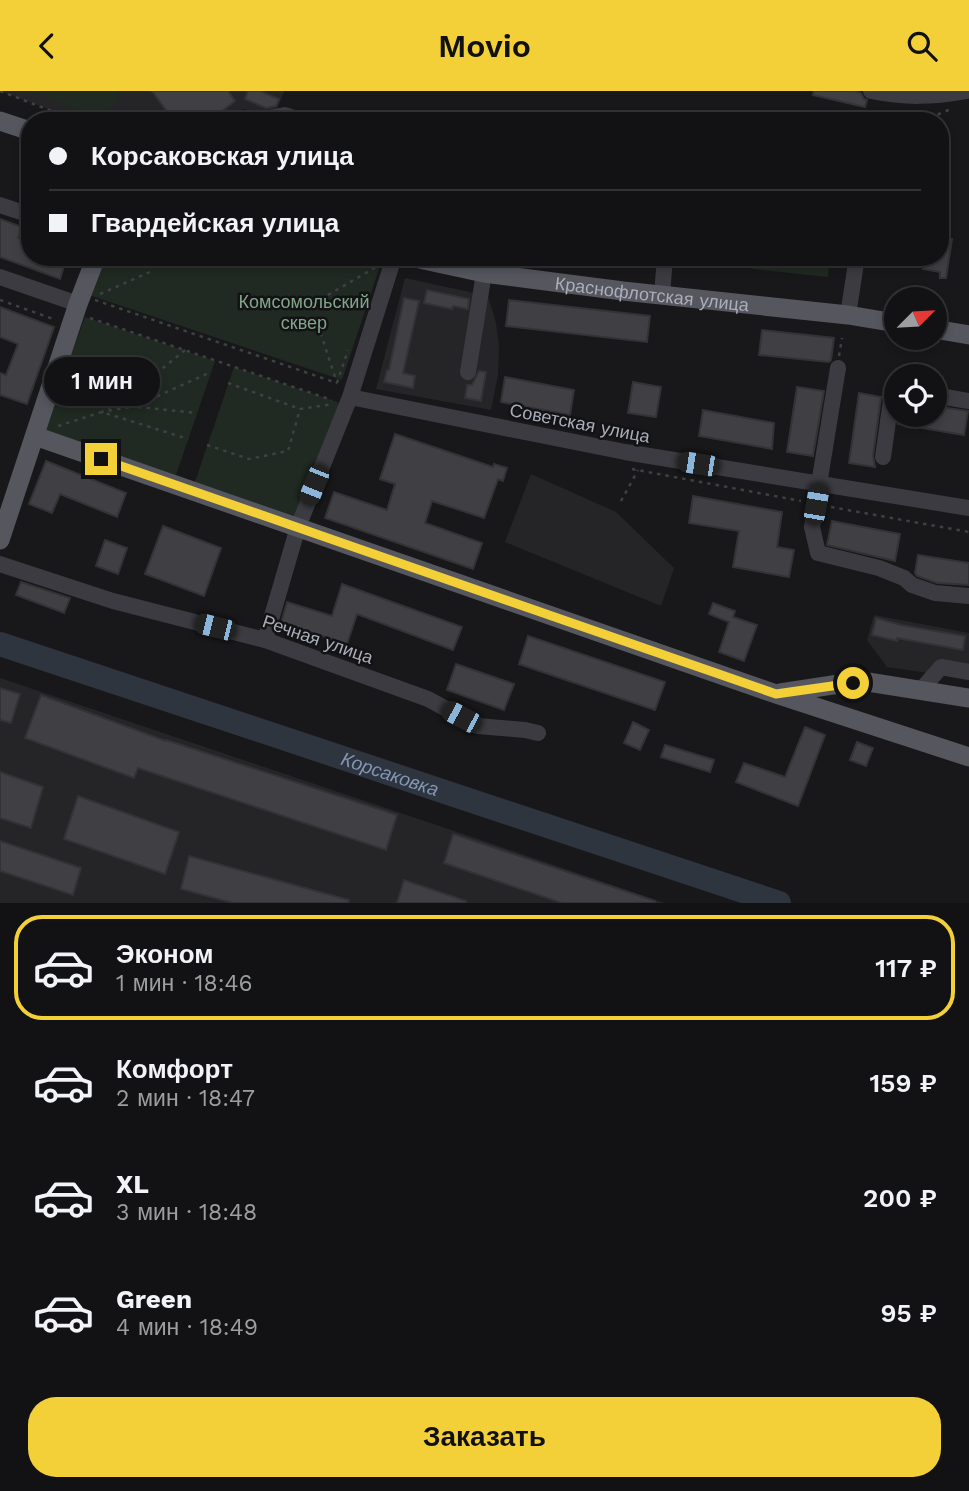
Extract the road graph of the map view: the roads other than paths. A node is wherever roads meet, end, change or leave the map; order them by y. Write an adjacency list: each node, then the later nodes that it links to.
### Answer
1 (871, 91): 2 (street)
2 (966, 91)
3 (0, 121): 4 (main road)
4 (21, 128)
5 (0, 205): 6 (street)
6 (21, 212)
7 (93, 266): 15 (main road)
8 (391, 266): 23 (street)
9 (484, 266): 21 (street)
10 (490, 266): 14 (main road, Краснофлотская улица)
11 (664, 266): 14 (street)
12 (856, 266): 16 (street)
13 (0, 277): 15 (street)
14 (662, 295): 16 (main road, Краснофлотская улица)
15 (78, 304): 26 (main road)
16 (848, 314): 17 (main road, Краснофлотская улица)
17 (884, 321)
18 (947, 331): 19 (main road)
19 (969, 335)
20 (838, 367): 28 (street)
21 (468, 372)
22 (947, 397): 24 (street)
23 (345, 400): 28 (street, Советская улица); 30 (street)
24 (969, 401)
25 (887, 427): 27 (street)
26 (35, 436): 30 (main road); 31 (main road)
27 (883, 457)
28 (819, 484): 29 (street, Советская улица); 33 (street)
29 (969, 508)
30 (298, 527): 34 (street); 37 (main road)
31 (0, 540)
32 (0, 564): 34 (street, Речная улица)
33 (969, 596)
34 (265, 640): 39 (street, Речная улица)
35 (969, 672): 36 (street)
36 (921, 690): 37 (main road); 38 (main road)
37 (776, 694): 40 (main road)
38 (969, 698)
39 (538, 733)
40 (969, 757)

